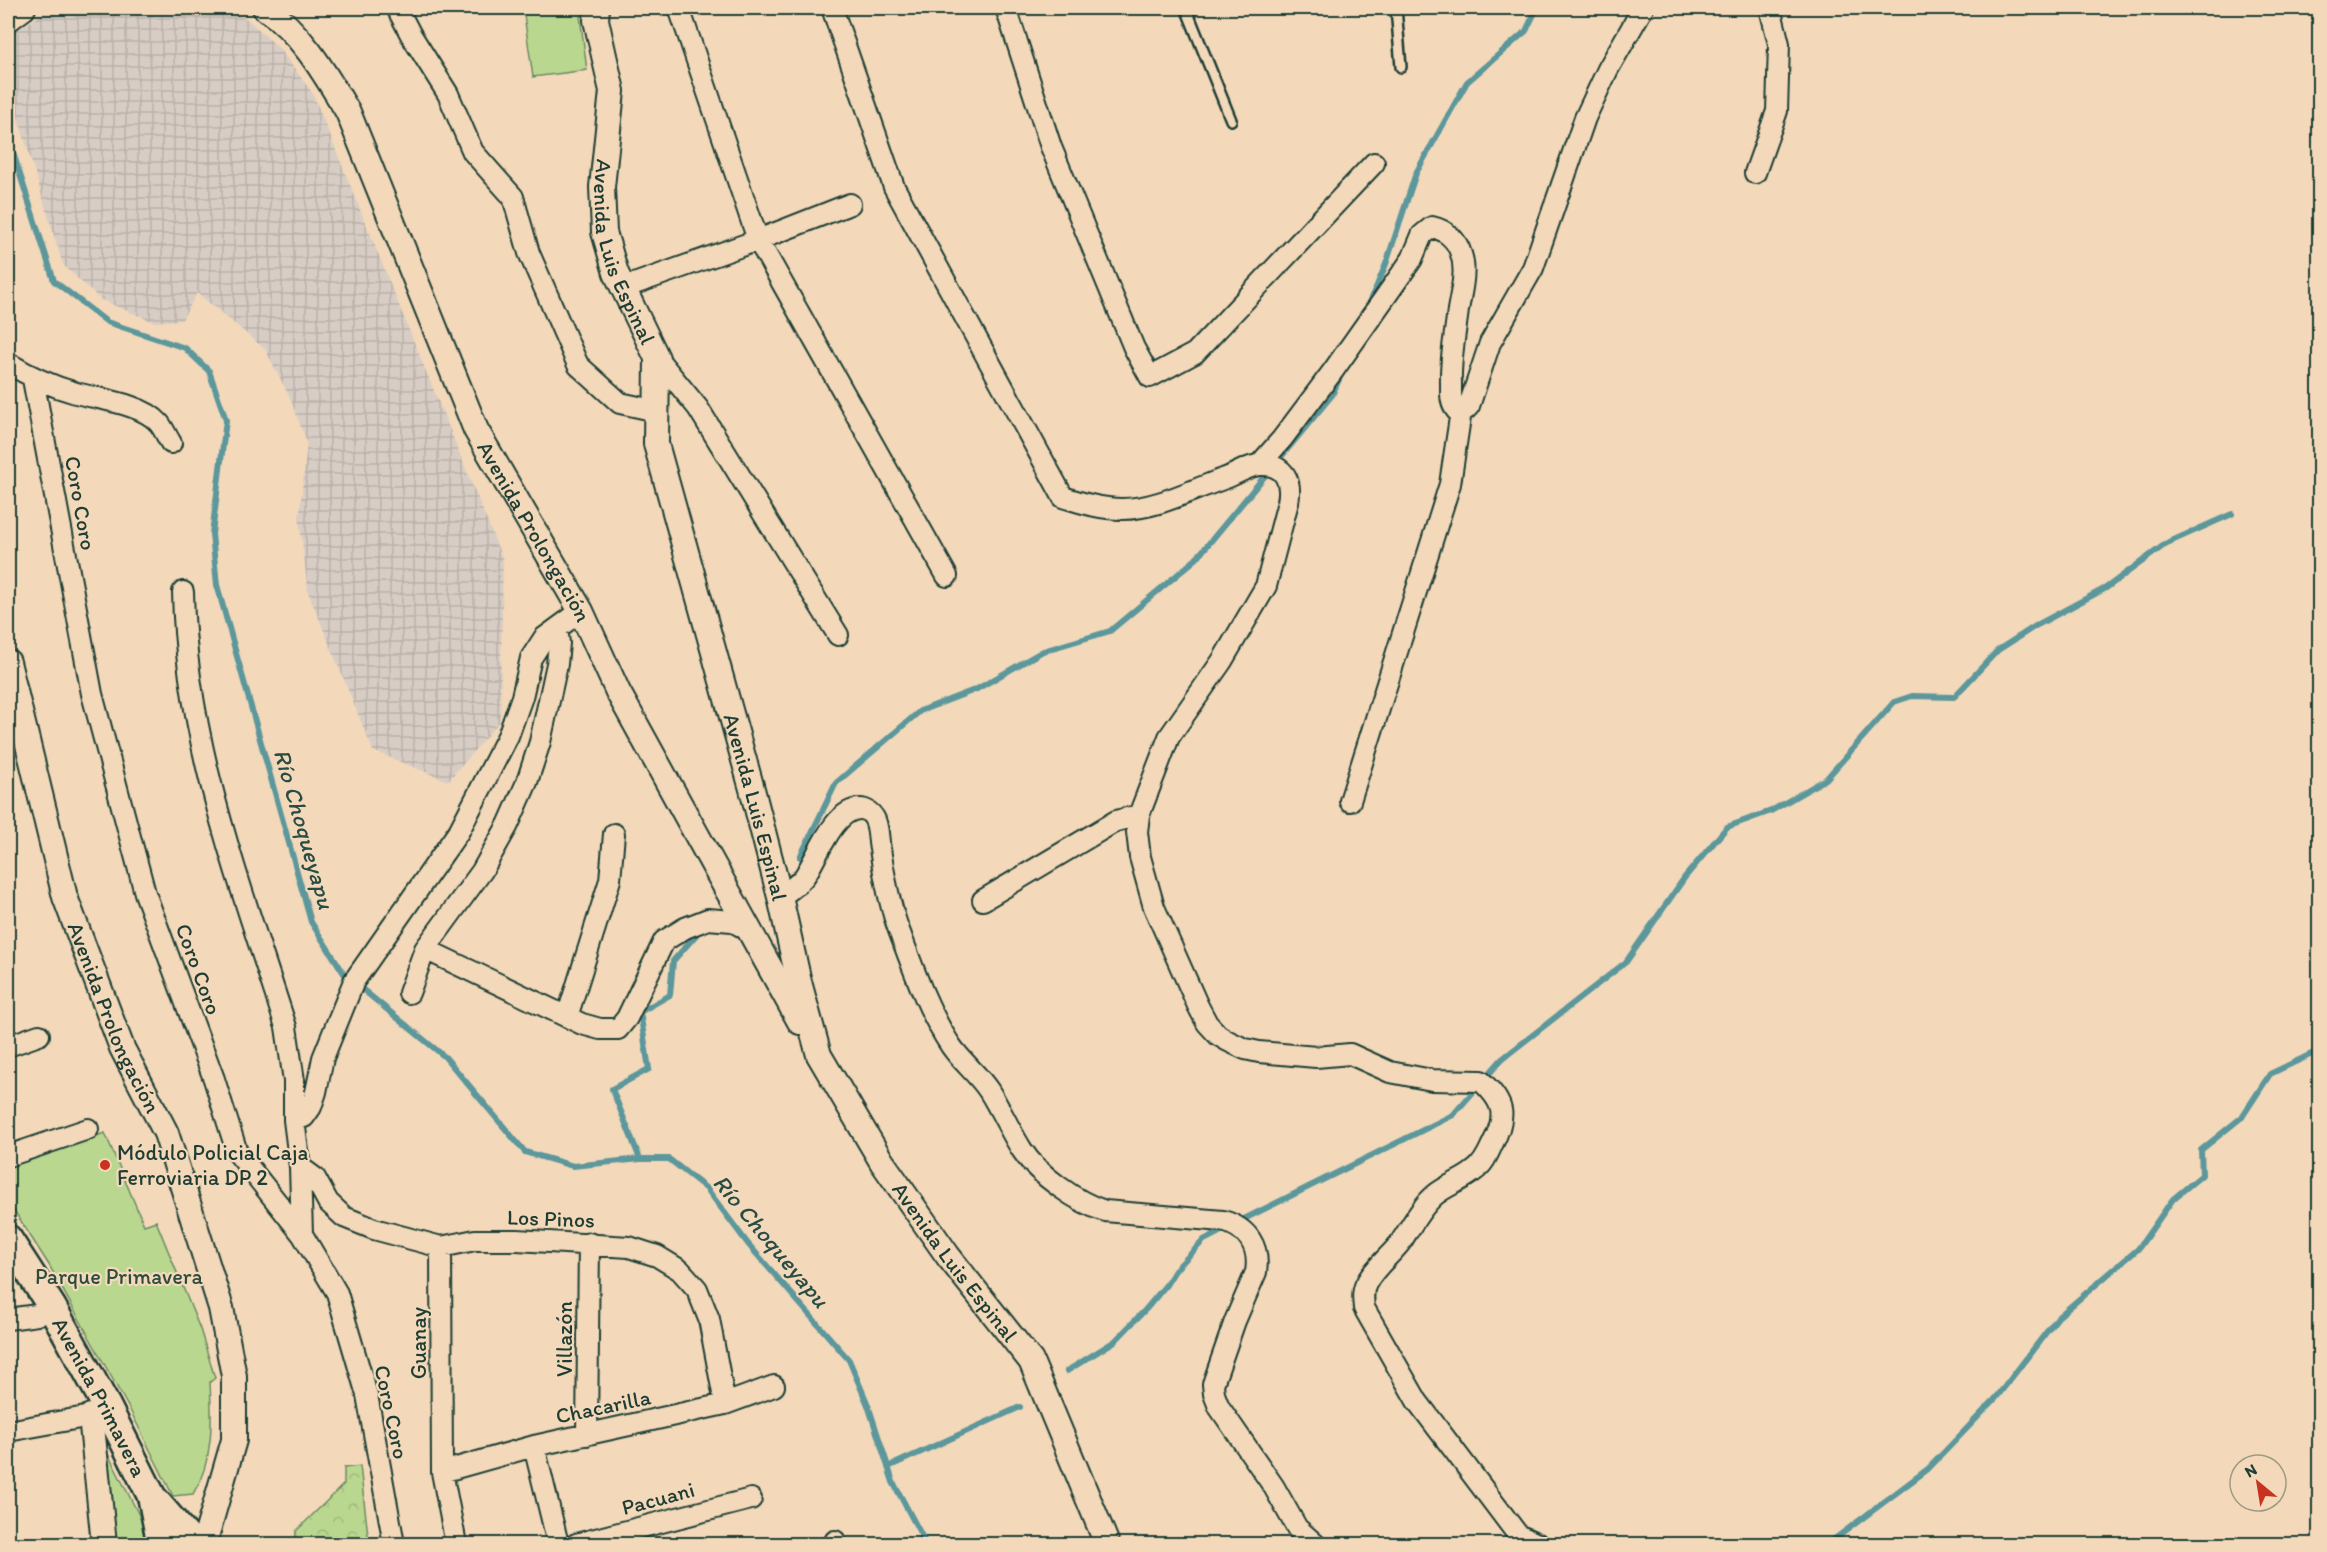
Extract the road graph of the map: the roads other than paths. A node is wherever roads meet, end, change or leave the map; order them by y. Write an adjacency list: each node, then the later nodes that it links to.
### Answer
1 (22, 8): 12 (street)
2 (265, 8): 29 (street, Avenida Prolongación)
3 (397, 8): 23 (street)
4 (597, 8): 19 (street, Avenida Luis Espinal)
5 (679, 8): 18 (street)
6 (832, 8): 26 (street)
7 (1006, 8): 15 (street)
8 (1185, 8): 14 (lane)
9 (1396, 8): 13 (lane)
10 (1642, 8): 24 (street)
11 (1770, 8): 16 (street)
12 (8, 19)
13 (1401, 67)
14 (1231, 120)
15 (1374, 163)
16 (1755, 173)
17 (850, 204): 18 (street)
18 (758, 240): 19 (street); 27 (street)
19 (623, 288): 20 (street, Avenida Luis Espinal)
20 (657, 358): 23 (street, Avenida Luis Espinal); 31 (street)
21 (8, 363): 22 (street)
22 (33, 379): 25 (street); 49 (street, Coro Coro)
23 (657, 411): 36 (street, Avenida Luis Espinal)
24 (1461, 411): 26 (street); 33 (street)
25 (171, 443)
26 (1260, 464): 34 (street)
27 (947, 576)
28 (183, 592): 45 (street)
29 (580, 611): 30 (street); 38 (street, Avenida Prolongación)
30 (555, 630): 39 (street); 45 (street)
31 (838, 635)
32 (8, 662): 64 (street, Avenida Prolongación)
33 (1350, 801)
34 (1139, 815): 37 (street); 73 (street)
35 (614, 834): 41 (street)
36 (780, 897): 44 (street, Avenida Luis Espinal); 72 (street)
37 (983, 900)
38 (748, 930): 41 (street); 44 (street, Avenida Prolongación)
39 (425, 949): 40 (street); 41 (street)
40 (410, 993)
41 (567, 1017)
42 (39, 1035): 43 (street)
43 (8, 1046)
44 (819, 1055): 71 (street, Avenida Luis Espinal)
45 (294, 1120): 48 (street)
46 (88, 1129): 47 (street)
47 (8, 1156)
48 (300, 1167): 49 (street); 52 (street, Los Pinos)
49 (302, 1234): 67 (street, Coro Coro)
50 (8, 1239): 53 (main road, Avenida Primavera)
51 (589, 1243): 52 (street, Los Pinos); 56 (street, Los Pinos); 59 (street, Villazón)
52 (441, 1247): 61 (street, Guanay)
53 (52, 1307): 54 (street); 57 (main road, Avenida Primavera)
54 (8, 1319)
55 (774, 1386): 56 (street, Chacarilla)
56 (725, 1404): 59 (street, Chacarilla)
57 (99, 1411): 58 (street); 62 (main road, Avenida Primavera); 65 (street)
58 (8, 1431)
59 (587, 1435): 60 (street, Chacarilla)
60 (534, 1446): 61 (street, Chacarilla); 69 (street)
61 (442, 1472): 68 (street, Guanay)
62 (152, 1497): 64 (main road, Avenida Primavera); 66 (main road, Avenida Primavera)
63 (751, 1498): 70 (street, Pacuani)
64 (192, 1544)
65 (104, 1545)
66 (161, 1545)
67 (394, 1545)
68 (456, 1545)
69 (558, 1545)
70 (576, 1545)
71 (1107, 1545)
72 (1315, 1545)
73 (1538, 1545)

